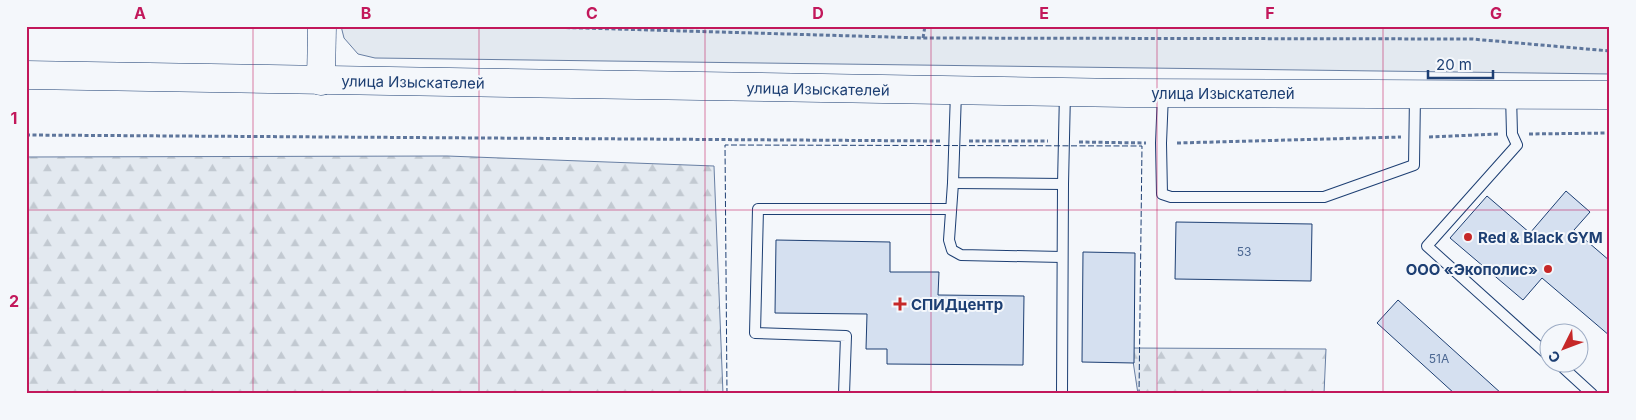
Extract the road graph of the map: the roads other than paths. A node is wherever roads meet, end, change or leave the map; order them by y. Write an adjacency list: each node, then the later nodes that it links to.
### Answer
1 (322, 26): 3 (street)
2 (26, 75): 3 (street, улица Изыскателей)
3 (321, 81): 4 (street, улица Изыскателей)
4 (956, 90): 5 (street, улица Изыскателей); 10 (lane)
5 (1065, 92): 6 (street, улица Изыскателей); 11 (lane)
6 (1163, 93): 7 (street, улица Изыскателей); 7 (lane)
7 (1415, 94): 8 (street, улица Изыскателей)
8 (1511, 95): 9 (street, улица Изыскателей); 14 (lane)
9 (1610, 95)
10 (953, 183): 11 (lane); 12 (lane)
11 (1063, 184): 13 (lane)
12 (950, 209): 13 (lane); 16 (lane)
13 (1062, 258): 17 (lane)
14 (1538, 346)
15 (1568, 372): 18 (lane)
16 (844, 394)
17 (1062, 394)
18 (1592, 394)

